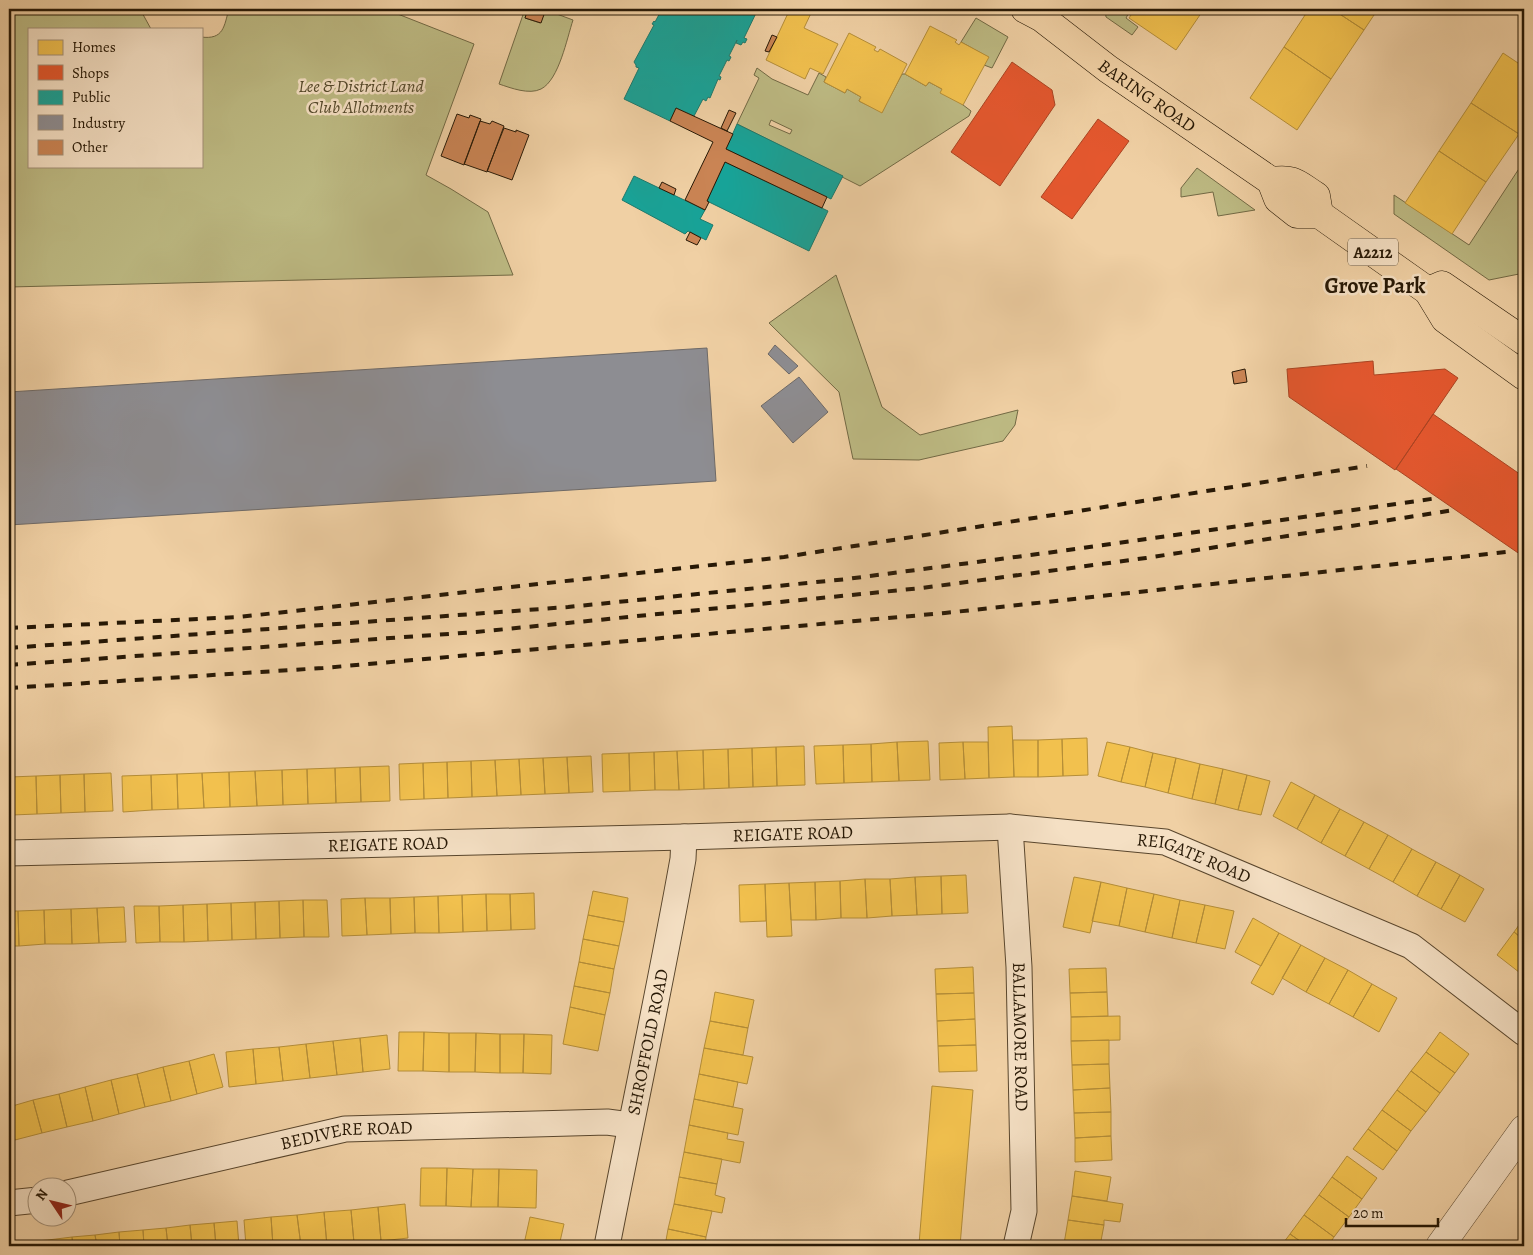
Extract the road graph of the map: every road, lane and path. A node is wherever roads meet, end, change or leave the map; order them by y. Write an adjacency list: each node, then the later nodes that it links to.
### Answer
1 (1039, 12): 2 (main road, BARING ROAD / A2212)
2 (1428, 291): 3 (main road); 4 (main road, BARING ROAD / A2212)
3 (1524, 341)
4 (1519, 373)
5 (1010, 827): 6 (street, REIGATE ROAD); 8 (street, REIGATE ROAD); 15 (street, BALLAMORE ROAD)
6 (684, 837): 7 (street, REIGATE ROAD); 9 (street, SHROFFOLD ROAD)
7 (9, 853)
8 (1524, 1033)
9 (630, 1125): 11 (street, BEDIVERE ROAD); 14 (street, SHROFFOLD ROAD)
10 (1524, 1129): 16 (street)
11 (78, 1191)
12 (28, 1201): 13 (street)
13 (9, 1203)
14 (607, 1246)
15 (1016, 1246)
16 (1440, 1246)

